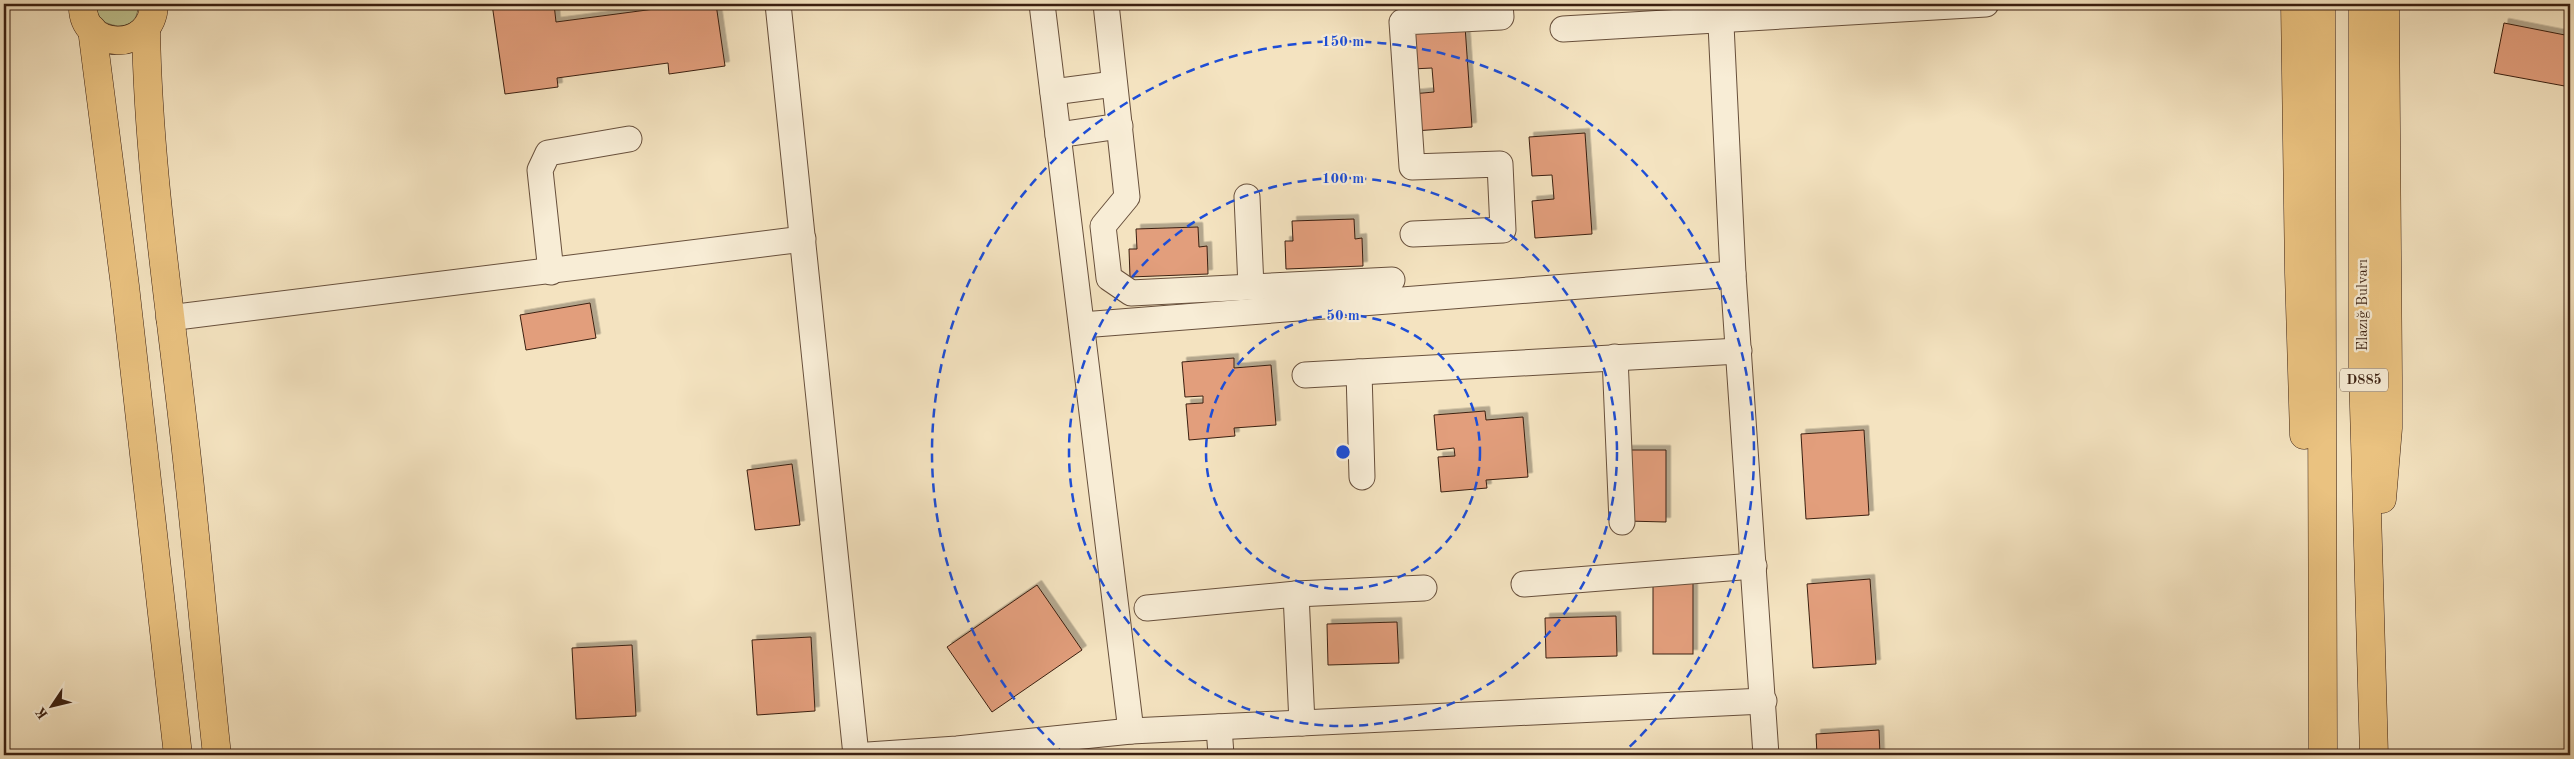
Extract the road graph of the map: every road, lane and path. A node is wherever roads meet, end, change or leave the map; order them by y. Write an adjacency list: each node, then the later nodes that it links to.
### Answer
1 (83, 4): 14 (main road)
2 (778, 4): 22 (street)
3 (1042, 4): 16 (street)
4 (1106, 4): 15 (street)
5 (1500, 4): 21 (street)
6 (1986, 4): 12 (street)
7 (2295, 4): 41 (main road)
8 (2321, 4): 41 (main road, D885)
9 (2363, 4): 40 (main road, Elazığ Bulvarı / D885)
10 (2385, 4): 40 (main road)
11 (154, 10): 14 (main road); 27 (main road)
12 (1720, 13): 13 (street); 24 (street)
13 (1563, 29)
14 (92, 30): 46 (main road)
15 (1114, 84): 16 (street); 17 (street)
16 (1053, 92): 18 (street)
17 (1120, 126): 18 (street); 26 (street)
18 (1058, 135): 28 (street)
19 (629, 139): 23 (street)
20 (1247, 197): 26 (street)
21 (1413, 234)
22 (803, 239): 23 (street); 48 (street)
23 (551, 272): 27 (street)
24 (1733, 274): 28 (street); 29 (street)
25 (1392, 280): 26 (street)
26 (1251, 287)
27 (169, 318): 47 (main road)
28 (1082, 325): 45 (street)
29 (1739, 351): 30 (street); 35 (street)
30 (1615, 357): 31 (street); 34 (street)
31 (1359, 372): 32 (street); 33 (street)
32 (1305, 375)
33 (1362, 477)
34 (1622, 522)
35 (1754, 566): 36 (street); 42 (street)
36 (1524, 584)
37 (1424, 588): 38 (street)
38 (1296, 594): 39 (street); 43 (street)
39 (1147, 608)
40 (2370, 638): 53 (main road, Elazığ Bulvarı / D885)
41 (2324, 656): 52 (main road, D885)
42 (1764, 701): 43 (street); 51 (street)
43 (1302, 723): 44 (street)
44 (1219, 726): 45 (street); 50 (street)
45 (1131, 731): 49 (street)
46 (178, 755)
47 (217, 755)
48 (856, 755)
49 (868, 755)
50 (1221, 755)
51 (1766, 755)
52 (2323, 755)
53 (2374, 755)

